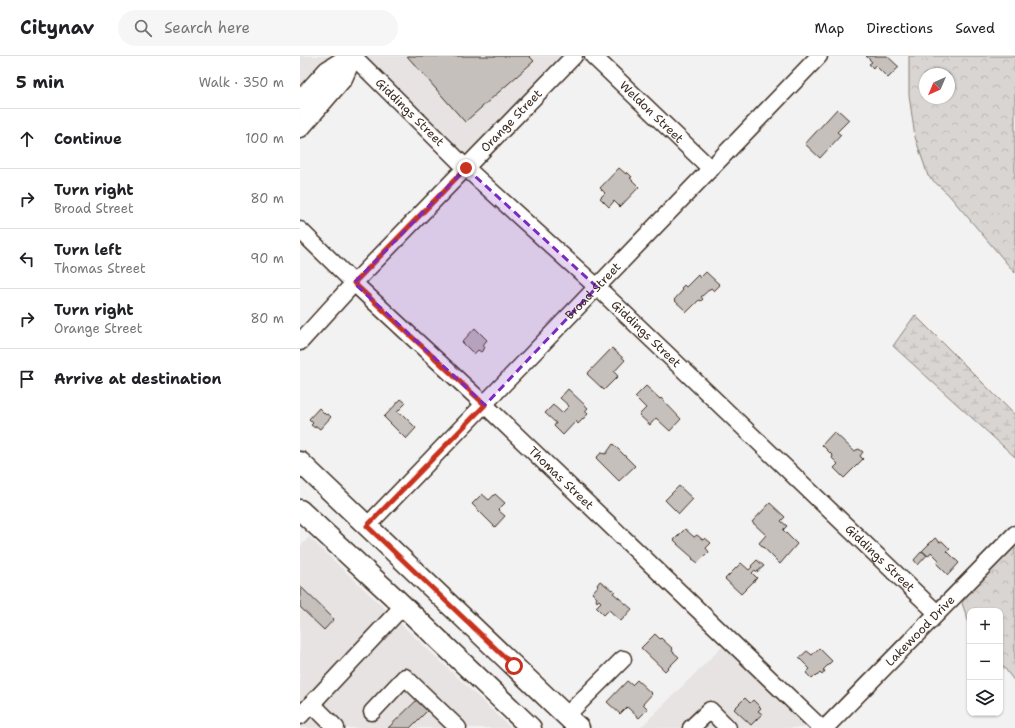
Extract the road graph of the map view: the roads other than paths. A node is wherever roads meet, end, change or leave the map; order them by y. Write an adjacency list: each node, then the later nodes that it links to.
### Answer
1 (353, 56): 5 (main road); 6 (main road); 7 (street, Giddings Street)
2 (574, 56): 7 (street, Orange Street)
3 (593, 56): 8 (street, Weldon Street)
4 (819, 56): 8 (street, Broad Street)
5 (300, 102)
6 (300, 127)
7 (466, 168): 10 (street, Orange Street); 11 (street, Giddings Street)
8 (711, 168): 11 (street, Broad Street)
9 (300, 230): 10 (street, Thomas Street)
10 (354, 283): 12 (street, Orange Street); 13 (street, Thomas Street)
11 (598, 287): 13 (street, Broad Street); 19 (street, Giddings Street)
12 (300, 342)
13 (485, 405): 16 (street, Broad Street); 30 (street, Thomas Street)
14 (300, 462): 16 (main road)
15 (300, 510): 18 (main road)
16 (367, 526): 24 (main road)
17 (1015, 534): 19 (street, Lakewood Drive)
18 (404, 606): 21 (street); 27 (main road)
19 (937, 613): 31 (street, Lakewood Drive)
20 (624, 659): 24 (street)
21 (312, 704): 23 (street); 26 (street)
22 (372, 712): 25 (street)
23 (300, 716)
24 (572, 722)
25 (449, 725)
26 (336, 728)
27 (531, 728)
28 (692, 728): 29 (street)
29 (728, 728)
30 (821, 728)
31 (825, 728)

